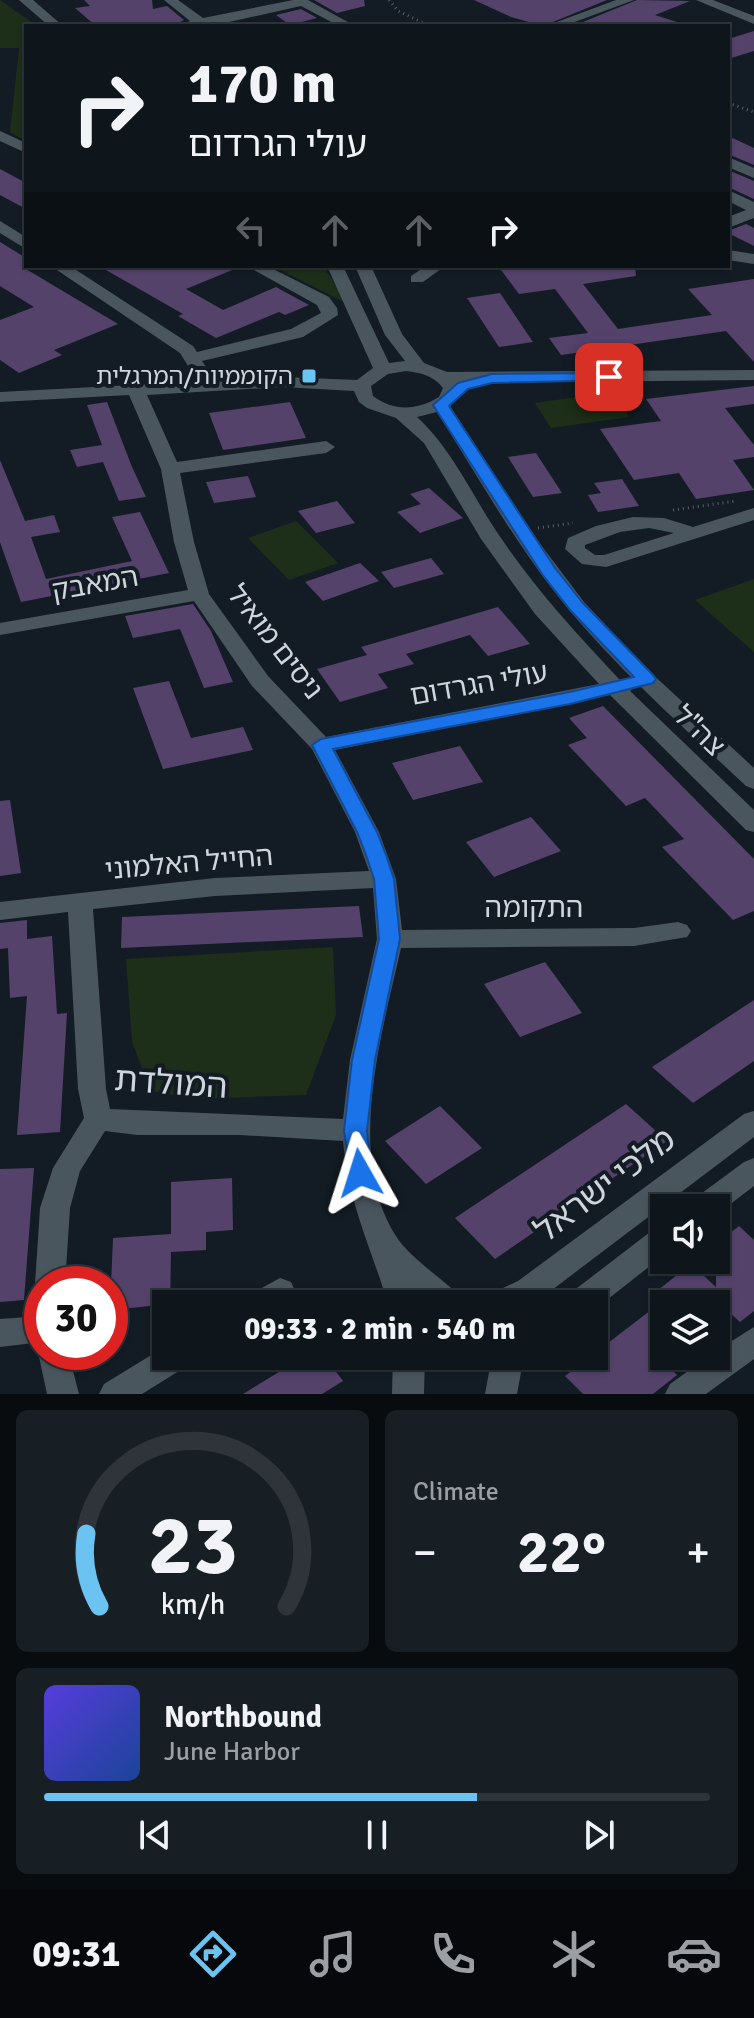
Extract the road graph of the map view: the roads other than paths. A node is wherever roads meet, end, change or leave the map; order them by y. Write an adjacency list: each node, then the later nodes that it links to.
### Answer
1 (25, 0): 8 (street)
2 (170, 0): 9 (street)
3 (628, 0): 10 (street)
4 (702, 0): 6 (street)
5 (301, 1): 7 (street); 9 (street)
6 (754, 20)
7 (342, 23)
8 (55, 24)
9 (202, 24)
10 (558, 24)
11 (0, 135): 12 (street)
12 (24, 148)
13 (730, 162): 14 (street)
14 (754, 174)
15 (730, 196): 16 (street)
16 (754, 210): 17 (street)
17 (730, 222)
18 (0, 226): 19 (street)
19 (24, 243)
20 (24, 244): 21 (street)
21 (0, 252)
22 (730, 255): 23 (street)
23 (754, 259)
24 (62, 268): 30 (street)
25 (259, 268): 30 (street)
26 (336, 268): 32 (street)
27 (364, 268): 31 (street)
28 (434, 268): 29 (street)
29 (417, 279)
30 (194, 358): 38 (street)
31 (418, 367): 32 (street); 34 (street)
32 (383, 370): 37 (street)
33 (754, 375): 35 (street)
34 (444, 377): 35 (street); 41 (street, צה"ל)
35 (492, 379): 41 (street)
36 (0, 380): 40 (street)
37 (362, 386): 38 (street); 42 (street)
38 (203, 387): 39 (street)
39 (136, 390): 40 (street); 44 (street, ניסים מואיל)
40 (5, 397)
41 (446, 400): 42 (street); 49 (street, צה"ל)
42 (401, 412): 50 (street, צה"ל)
43 (326, 447): 44 (street)
44 (170, 469): 47 (street, ניסים מואיל)
45 (754, 514): 46 (street)
46 (691, 534): 46 (street)
47 (199, 594): 48 (street, המאבק); 51 (street, ניסים מואיל)
48 (0, 629)
49 (647, 679): 50 (street, עולי הגרדום); 52 (street, צה"ל)
50 (615, 688): 51 (street, עולי הגרדום); 53 (street, צה"ל)
51 (321, 745): 54 (street, ניסים מואיל)
52 (754, 781)
53 (754, 824)
54 (384, 879): 55 (street, החייל האלמוני); 58 (street, ניסים מואיל)
55 (80, 903): 56 (street, החייל האלמוני); 59 (street, המולדת)
56 (0, 911)
57 (678, 931): 58 (street, התקומה)
58 (390, 939): 61 (street, ניסים מואיל)
59 (98, 1119): 61 (street, המולדת); 66 (street)
60 (754, 1122): 69 (street, מלכי ישראל)
61 (356, 1131): 64 (street, ניסים מואיל)
62 (754, 1170): 63 (street)
63 (722, 1194)
64 (386, 1247): 67 (street); 68 (street)
65 (650, 1249): 70 (street)
66 (51, 1266)
67 (399, 1290)
68 (433, 1290)
69 (529, 1290)
70 (597, 1290)
71 (24, 1331): 72 (street)
72 (0, 1333)
73 (754, 1341): 78 (street)
74 (57, 1370): 76 (street)
75 (154, 1370): 77 (street)
76 (63, 1394)
77 (115, 1394)
78 (681, 1394)

